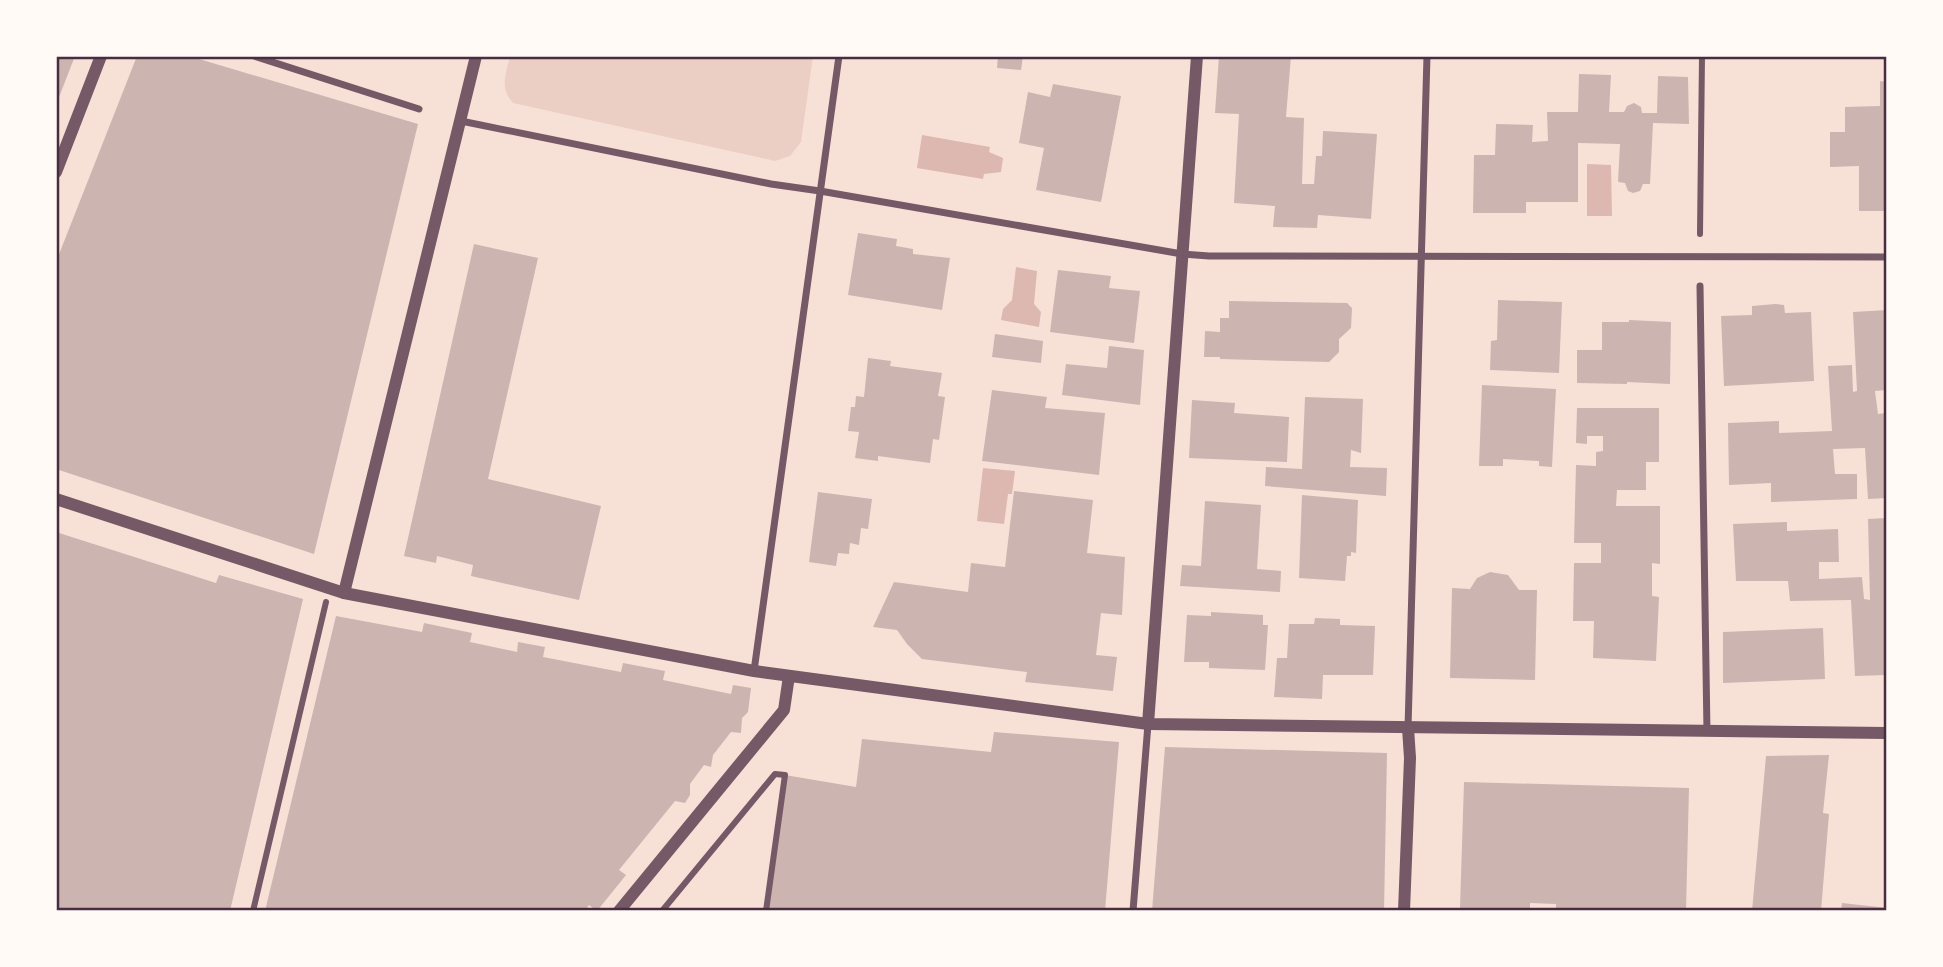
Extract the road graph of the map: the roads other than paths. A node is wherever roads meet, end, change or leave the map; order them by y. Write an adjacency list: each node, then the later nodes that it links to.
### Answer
1 (101, 56): 10 (street)
2 (254, 56): 8 (street)
3 (476, 56): 9 (street)
4 (839, 56): 11 (street)
5 (1197, 56): 13 (street)
6 (1427, 56): 14 (street)
7 (1702, 56): 12 (street)
8 (419, 109)
9 (461, 121): 11 (street); 18 (street)
10 (56, 172)
11 (820, 191): 13 (street); 20 (street)
12 (1700, 234)
13 (1182, 254): 14 (street); 22 (street)
14 (1422, 256): 15 (street); 23 (street)
15 (1887, 257)
16 (1700, 286): 24 (street)
17 (56, 499): 18 (street)
18 (344, 593): 20 (street)
19 (326, 603): 26 (street)
20 (754, 671): 21 (street)
21 (789, 676): 22 (street); 27 (street)
22 (1148, 724): 23 (street); 30 (street)
23 (1408, 728): 24 (street); 31 (street)
24 (1707, 732): 25 (street)
25 (1887, 733)
26 (253, 911)
27 (619, 911)
28 (662, 911): 29 (street)
29 (766, 911)
30 (1133, 911)
31 (1404, 911)

